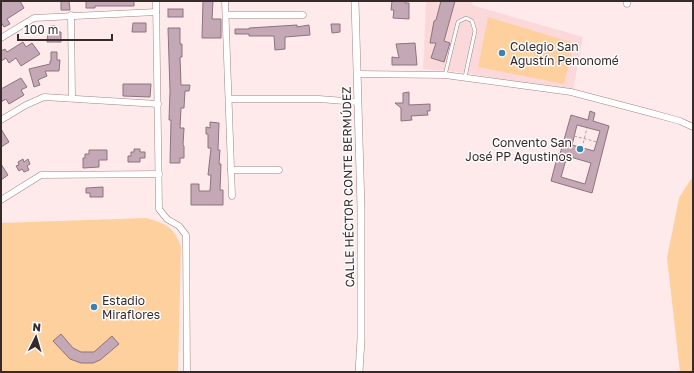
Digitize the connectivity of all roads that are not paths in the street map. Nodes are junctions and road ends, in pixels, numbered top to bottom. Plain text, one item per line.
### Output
1 (156, 1) edge
2 (225, 1) edge
3 (355, 1) edge
4 (156, 12) junction
5 (303, 14) dead end
6 (71, 15) junction
7 (226, 15) junction
8 (1, 38) edge
9 (358, 74) junction
10 (445, 75) junction
11 (465, 78) junction
12 (72, 98) junction
13 (229, 99) junction
14 (358, 102) junction
15 (158, 104) junction
16 (1, 120) edge
17 (693, 127) edge
18 (231, 170) junction
19 (279, 170) dead end
20 (160, 174) junction
21 (232, 196) dead end
22 (1, 200) edge
23 (187, 372) edge
24 (360, 372) edge

1 - 4 street
2 - 7 street
3 - 9 street, CALLE HÉCTOR CONTE BERMÚDEZ
4 - 6 street
4 - 15 street
5 - 7 street
6 - 8 street
6 - 12 street
7 - 13 street
9 - 10 street
9 - 14 street, CALLE HÉCTOR CONTE BERMÚDEZ
10 - 11 street
10 - 11 lane
11 - 17 street
12 - 15 street
12 - 16 street
13 - 14 street
13 - 18 street
14 - 24 street, CALLE HÉCTOR CONTE BERMÚDEZ
15 - 20 street
18 - 19 street
18 - 21 street
20 - 22 street
20 - 23 street

